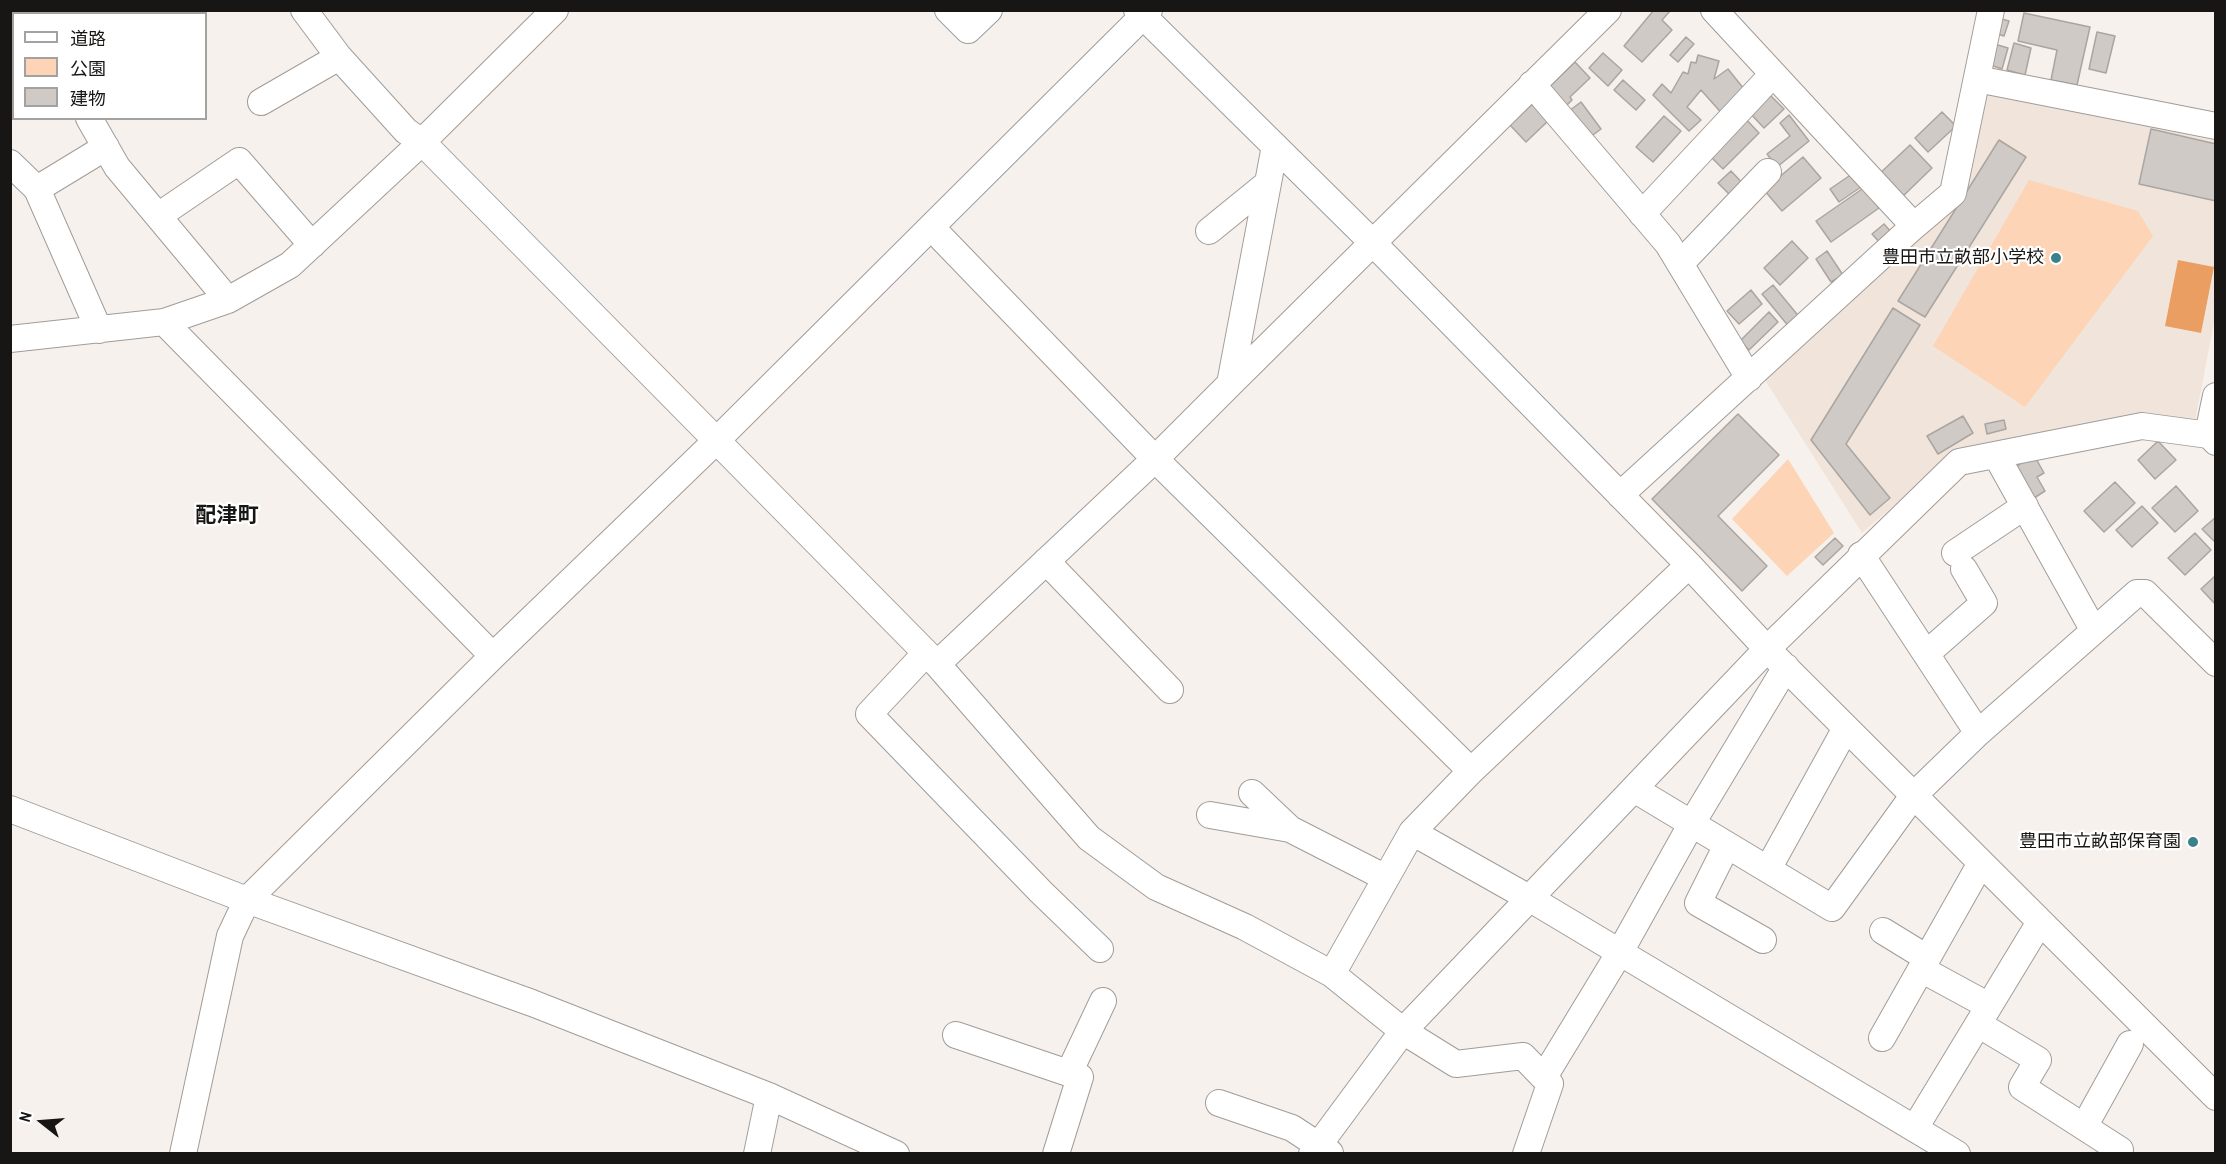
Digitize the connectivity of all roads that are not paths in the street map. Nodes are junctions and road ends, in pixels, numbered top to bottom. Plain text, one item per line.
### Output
1 (304, 10) edge
2 (555, 10) edge
3 (948, 10) edge
4 (989, 10) edge
5 (1608, 10) edge
6 (1714, 10) edge
7 (1991, 10) edge
8 (1143, 12) edge
9 (339, 57) junction
10 (1773, 74) junction
11 (1977, 79) junction
12 (1532, 84) junction
13 (261, 102) dead end
14 (90, 120) edge
15 (2216, 126) edge
16 (422, 142) junction
17 (1275, 146) junction
18 (106, 147) junction
19 (10, 163) edge
20 (1768, 172) dead end
21 (1268, 183) junction
22 (37, 189) junction
23 (1642, 214) junction
24 (158, 216) junction
25 (1914, 226) junction
26 (932, 227) junction
27 (1209, 231) dead end
28 (1372, 242) junction
29 (312, 245) junction
30 (1680, 264) junction
31 (228, 300) junction
32 (164, 322) junction
33 (99, 330) junction
34 (10, 339) edge
35 (1749, 378) junction
36 (1230, 384) junction
37 (2216, 396) edge
38 (2213, 437) edge
39 (717, 440) junction
40 (1996, 455) junction
41 (1155, 459) junction
42 (1620, 495) junction
43 (2025, 506) junction
44 (1861, 555) junction
45 (1046, 561) junction
46 (1689, 565) junction
47 (2094, 631) junction
48 (1767, 649) junction
49 (1926, 654) junction
50 (493, 656) junction
51 (931, 659) junction
52 (2216, 663) edge
53 (1786, 667) junction
54 (1170, 690) dead end
55 (1846, 728) junction
56 (1978, 733) junction
57 (1470, 771) junction
58 (1634, 789) junction
59 (1252, 793) dead end
60 (1913, 795) junction
61 (10, 809) edge
62 (1210, 815) dead end
63 (1692, 823) junction
64 (1290, 829) junction
65 (1412, 832) junction
66 (1727, 844) junction
67 (1981, 863) junction
68 (1768, 869) junction
69 (1386, 878) junction
70 (1529, 898) junction
71 (247, 900) junction
72 (2040, 922) junction
73 (1883, 931) dead end
74 (1763, 940) dead end
75 (1100, 949) dead end
76 (1620, 952) junction
77 (1924, 963) junction
78 (1332, 974) junction
79 (1103, 1001) dead end
80 (1984, 1015) junction
81 (1403, 1031) junction
82 (956, 1035) dead end
83 (1882, 1038) dead end
84 (2130, 1044) dead end
85 (1068, 1073) junction
86 (1544, 1077) junction
87 (769, 1096) junction
88 (2216, 1097) edge
89 (1220, 1103) dead end
90 (2084, 1127) junction
91 (1915, 1128) junction
92 (2120, 1150) dead end
93 (1320, 1151) edge
94 (183, 1154) edge
95 (757, 1154) edge
96 (896, 1154) edge
97 (1056, 1154) edge
98 (1526, 1154) edge
99 (1957, 1154) edge

1 - 9 street
2 - 16 street
3 - 4 street
5 - 12 street
6 - 10 street
7 - 11 street
8 - 17 street
8 - 26 street
9 - 13 street
9 - 16 street
10 - 23 street
10 - 25 street
11 - 15 street
11 - 25 street
12 - 23 street
12 - 28 street
14 - 18 street
16 - 29 street
16 - 39 street
17 - 21 street
17 - 28 street
18 - 22 street
18 - 24 street
19 - 22 street
20 - 30 street
21 - 27 street
21 - 36 street
22 - 33 street
23 - 30 street
24 - 29 street
24 - 31 street
25 - 35 street
26 - 39 street
26 - 41 street
28 - 36 street
28 - 42 street
29 - 31 street
30 - 35 street
31 - 32 street
32 - 33 street
32 - 50 street
33 - 34 street
35 - 42 street
36 - 41 street
37 - 38 street
38 - 40 street
39 - 50 street
39 - 51 street
40 - 43 street
40 - 44 street
41 - 45 street
41 - 57 street
42 - 46 street
43 - 47 street
43 - 49 street
44 - 48 street
44 - 49 street
45 - 51 street
45 - 54 street
46 - 48 street
46 - 57 street
47 - 52 street
47 - 56 street
48 - 53 street
48 - 58 street
49 - 56 street
50 - 71 street
51 - 75 street
51 - 78 street
53 - 55 street
53 - 63 street
55 - 60 street
55 - 68 street
56 - 60 street
57 - 65 street
58 - 63 street
58 - 70 street
59 - 64 street
60 - 67 street
60 - 68 street
61 - 71 street
62 - 64 street
63 - 66 street
63 - 76 street
64 - 69 street
65 - 69 street
65 - 70 street
66 - 68 street
66 - 74 street
67 - 72 street
67 - 77 street
69 - 78 street
70 - 76 street
70 - 81 street
71 - 87 street
71 - 94 street
72 - 80 street
72 - 88 street
73 - 77 street
76 - 86 street
76 - 91 street
77 - 80 street
77 - 83 street
78 - 81 street
79 - 85 street
80 - 90 street
80 - 91 street
81 - 86 street
81 - 93 street
82 - 85 street
84 - 90 street
85 - 97 street
86 - 98 street
87 - 95 street
87 - 96 street
89 - 93 street
90 - 92 street
91 - 99 street

